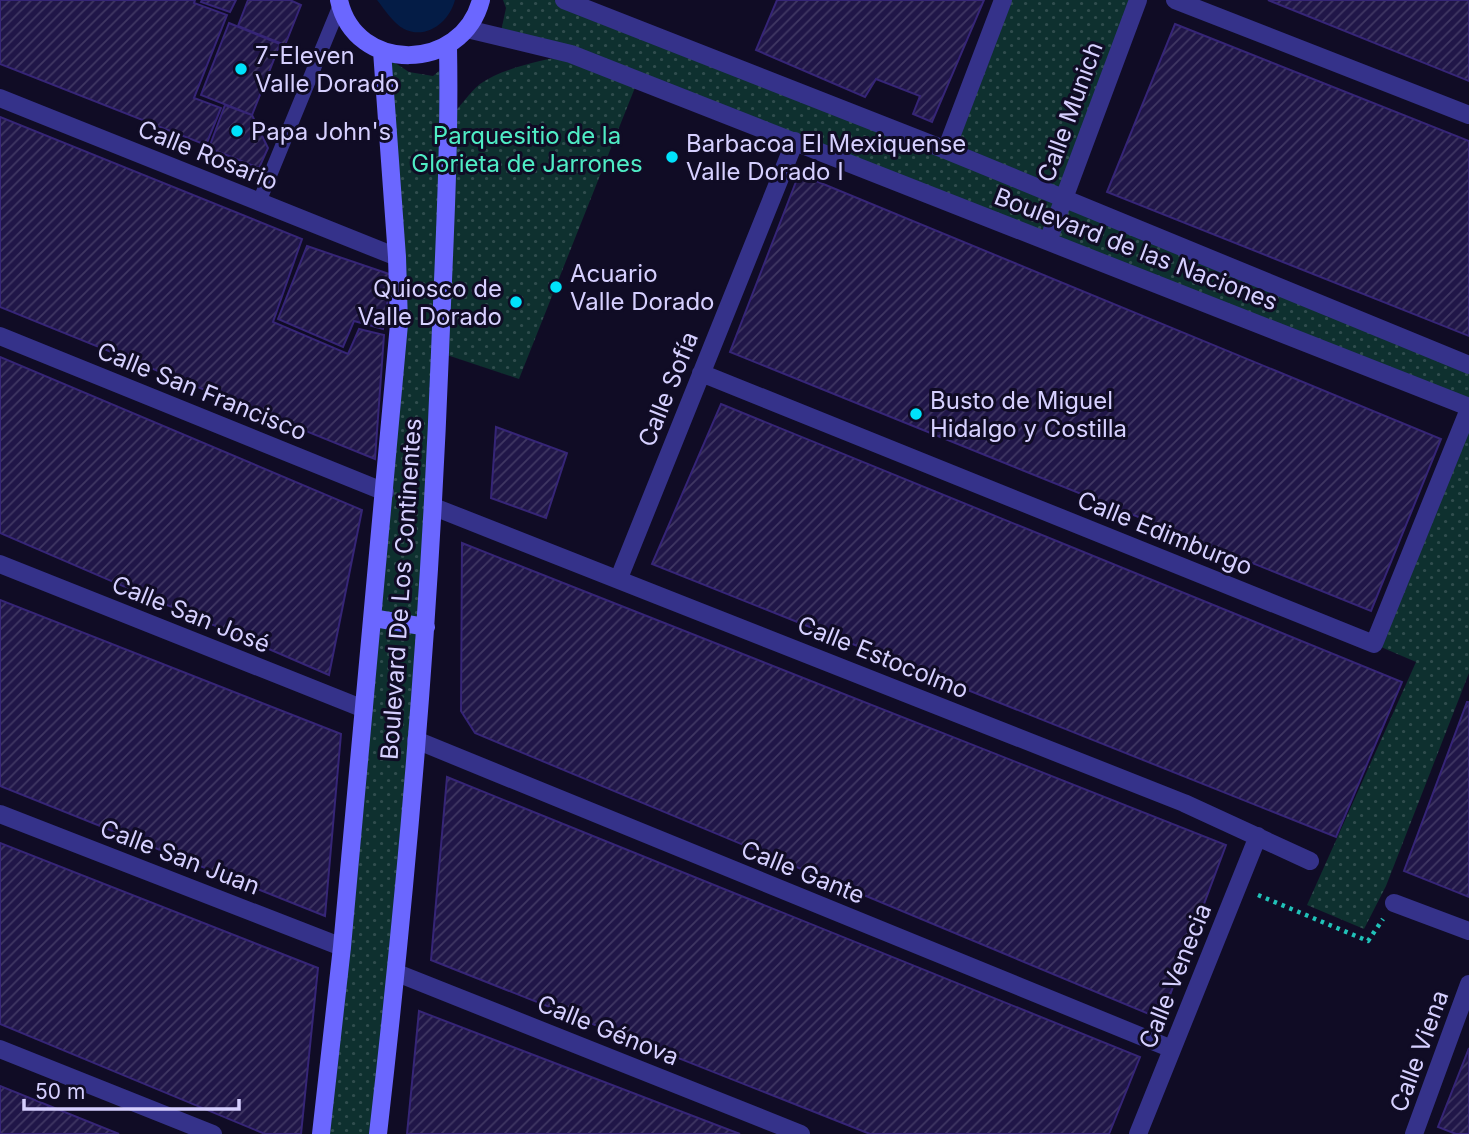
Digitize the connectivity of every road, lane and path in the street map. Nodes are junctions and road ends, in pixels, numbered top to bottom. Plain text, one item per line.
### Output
1 (481, 0) edge
2 (564, 0) edge
3 (1003, 0) edge
4 (1138, 0) edge
5 (1175, 0) edge
6 (339, 3) edge
7 (467, 29) junction
8 (448, 46) junction
9 (382, 51) junction
10 (0, 98) edge
11 (1469, 116) edge
12 (795, 141) junction
13 (946, 150) junction
14 (1064, 198) junction
15 (259, 202) junction
16 (1048, 241) junction
17 (397, 257) junction
18 (0, 336) edge
19 (1469, 365) edge
20 (701, 373) junction
21 (1469, 408) edge
22 (385, 492) junction
23 (434, 508) junction
24 (0, 564) edge
25 (619, 578) junction
26 (373, 618) junction
27 (426, 627) junction
28 (364, 709) junction
29 (415, 740) junction
30 (0, 814) edge
31 (1258, 836) junction
32 (1310, 861) dead end
33 (1238, 886) junction
34 (1394, 903) joint
35 (1469, 931) edge
36 (342, 947) junction
37 (397, 973) junction
38 (1469, 984) edge
39 (0, 1049) edge
40 (1172, 1049) junction
41 (212, 1134) edge
42 (321, 1134) edge
43 (377, 1134) edge
44 (801, 1134) edge
45 (1138, 1134) edge
46 (1415, 1134) edge

1 - 7 street
2 - 13 street, Boulevard de las Naciones
3 - 13 street
4 - 14 street, Calle Munich
5 - 11 street
6 - 9 street
6 - 15 lane
7 - 8 street
7 - 12 street, Boulevard de las Naciones
8 - 9 street
8 - 23 street, Boulevard De Los Continentes
9 - 17 street, Boulevard De Los Continentes
10 - 15 street, Calle Rosario
12 - 16 street, Boulevard de las Naciones
12 - 20 street, Calle Sofía
13 - 14 street, Boulevard de las Naciones
14 - 16 street, Calle Munich
14 - 19 street, Boulevard de las Naciones
15 - 17 street, Calle Rosario
16 - 21 street, Boulevard de las Naciones
17 - 22 street, Boulevard De Los Continentes
18 - 22 street, Calle San Francisco
20 - 21 street, Calle Edimburgo
20 - 25 street, Calle Sofía
22 - 26 street, Boulevard De Los Continentes
23 - 25 street, Calle Estocolmo
23 - 27 street, Boulevard De Los Continentes
24 - 28 street, Calle San José
25 - 31 street, Calle Estocolmo
26 - 27 street
26 - 28 street, Boulevard De Los Continentes
27 - 29 street, Boulevard De Los Continentes
28 - 36 street, Boulevard De Los Continentes
29 - 37 street, Boulevard De Los Continentes
29 - 40 street, Calle Gante
30 - 36 street, Calle San Juan
31 - 32 street, Calle Estocolmo
31 - 33 street, Calle Venecia
33 - 34 path
33 - 40 street, Calle Venecia
34 - 35 street
36 - 42 street, Boulevard De Los Continentes
37 - 43 street, Boulevard De Los Continentes
37 - 44 street, Calle Génova
38 - 46 street, Calle Viena
39 - 41 street
40 - 45 street, Calle Venecia

